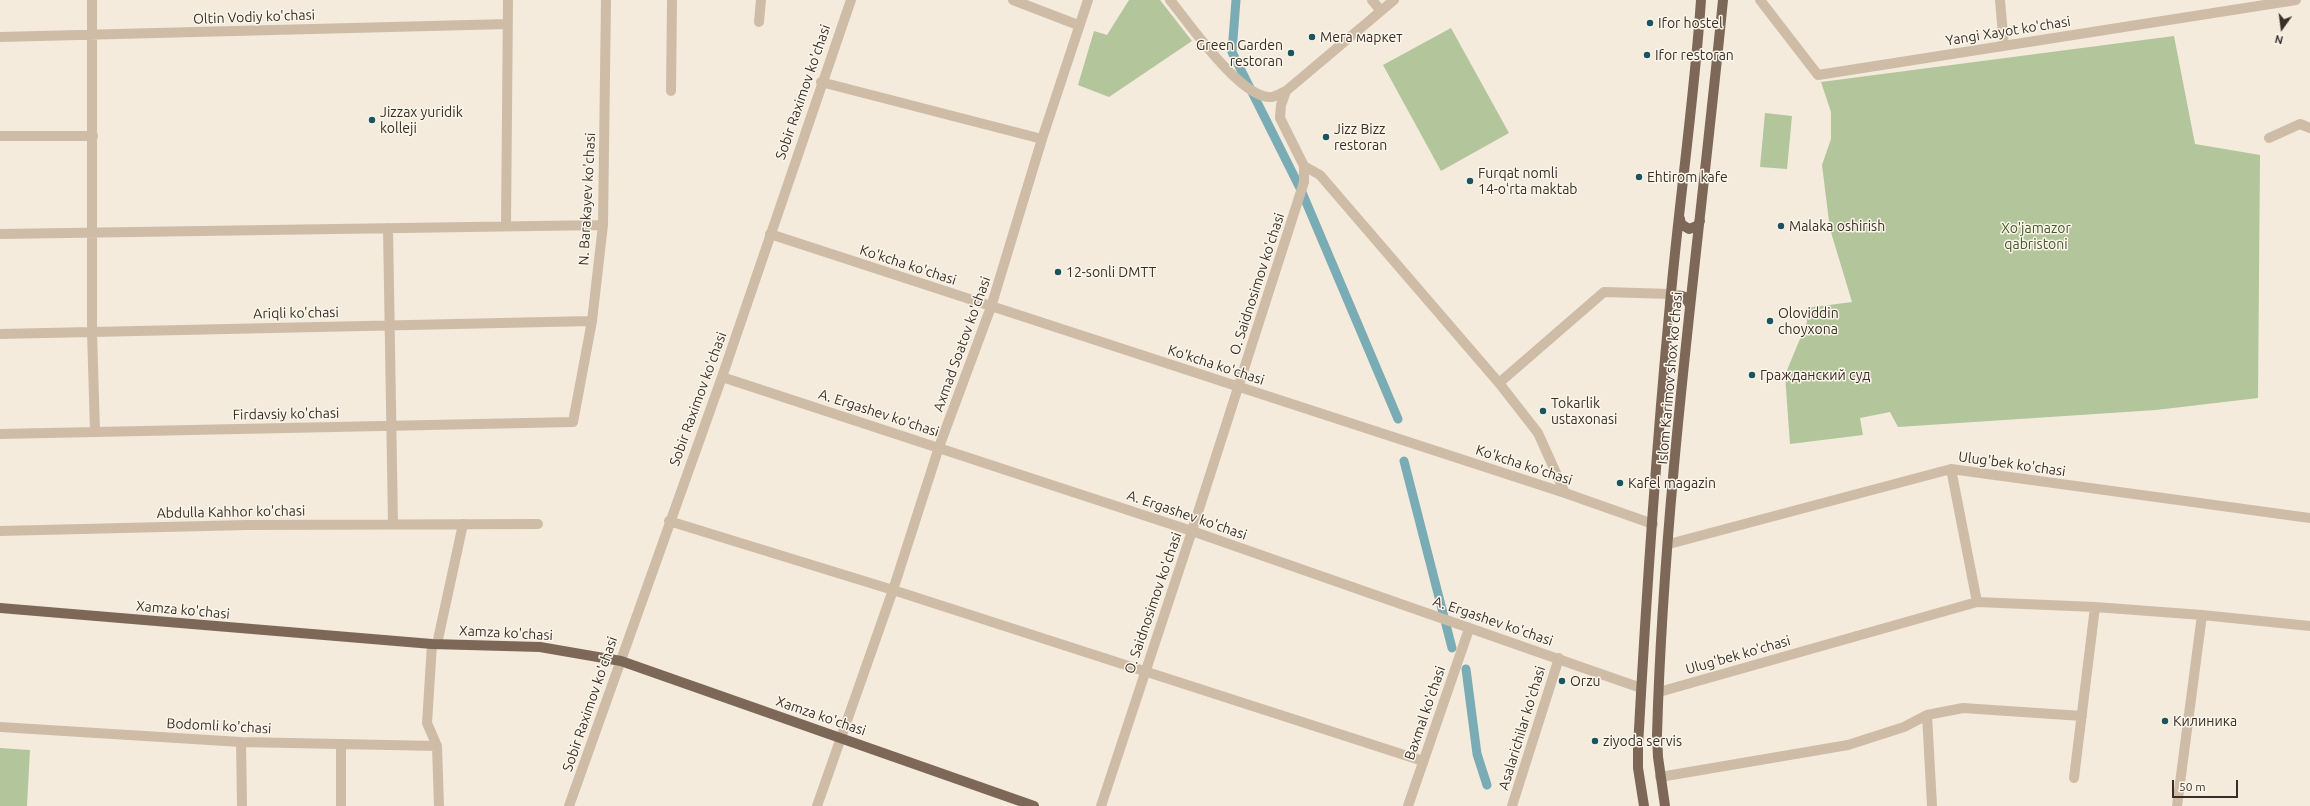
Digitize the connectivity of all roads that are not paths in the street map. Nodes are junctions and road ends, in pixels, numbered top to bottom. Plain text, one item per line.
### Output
1 (92, 0) edge
2 (508, 0) edge
3 (606, 0) edge
4 (672, 0) edge
5 (761, 0) edge
6 (851, 0) edge
7 (1014, 0) edge
8 (1088, 0) edge
9 (1170, 0) edge
10 (1372, 0) edge
11 (1394, 0) edge
12 (1701, 0) edge
13 (1723, 0) edge
14 (2000, 0) edge
15 (2296, 0) edge
16 (1763, 1) edge
17 (1381, 11) junction
18 (759, 22) dead end
19 (508, 24) junction
20 (1078, 25) junction
21 (91, 36) junction
22 (0, 37) edge
23 (2004, 46) junction
24 (821, 82) junction
25 (671, 91) dead end
26 (1286, 91) junction
27 (2310, 128) edge
28 (0, 136) edge
29 (93, 136) junction
30 (2269, 138) dead end
31 (1042, 139) junction
32 (1304, 166) junction
33 (1680, 218) junction
34 (1700, 221) junction
35 (603, 225) junction
36 (506, 226) junction
37 (388, 228) junction
38 (93, 233) junction
39 (0, 234) edge
40 (770, 234) junction
41 (1670, 298) junction
42 (1690, 305) junction
43 (991, 307) junction
44 (592, 321) junction
45 (391, 325) junction
46 (92, 332) junction
47 (0, 334) edge
48 (722, 377) junction
49 (1499, 383) junction
50 (1239, 387) junction
51 (573, 422) joint
52 (392, 426) junction
53 (95, 431) junction
54 (0, 434) edge
55 (939, 447) junction
56 (1951, 470) junction
57 (1565, 493) junction
58 (2310, 518) edge
59 (669, 521) junction
60 (393, 524) junction
61 (463, 524) junction
62 (538, 524) dead end
63 (1653, 524) junction
64 (1192, 530) junction
65 (0, 531) edge
66 (1669, 544) junction
67 (892, 590) junction
68 (1977, 602) junction
69 (2095, 607) junction
70 (0, 608) edge
71 (2202, 615) junction
72 (2310, 626) edge
73 (1468, 629) junction
74 (435, 644) junction
75 (1559, 658) junction
76 (621, 661) junction
77 (1145, 671) junction
78 (1641, 688) junction
79 (1659, 692) junction
80 (1926, 715) junction
81 (2082, 716) junction
82 (0, 727) edge
83 (841, 737) junction
84 (241, 742) junction
85 (341, 744) junction
86 (437, 746) junction
87 (1423, 761) junction
88 (1660, 778) junction
89 (2074, 778) dead end
90 (242, 806) edge
91 (341, 806) edge
92 (439, 806) edge
93 (569, 806) edge
94 (817, 806) edge
95 (1034, 806) edge
96 (1101, 806) edge
97 (1408, 806) edge
98 (1512, 806) edge
99 (1644, 806) edge
100 (1665, 806) edge
101 (1932, 806) edge
102 (2177, 806) edge

1 - 21 street
2 - 19 street
3 - 35 street, N. Barakayev ko'chasi
4 - 25 street
5 - 18 street
6 - 24 street, Sobir Raximov ko'chasi
7 - 20 street
8 - 20 street, Axmad Soatov ko'chasi
9 - 26 street
10 - 17 street
11 - 17 street
12 - 33 main road, Islom Karimov shox ko'chasi
13 - 34 main road, Islom Karimov shox ko'chasi
14 - 23 street
15 - 23 street, Yangi Xayot ko'chasi
16 - 23 street, Yangi Xayot ko'chasi
17 - 26 street
19 - 21 street, Oltin Vodiy ko'chasi
19 - 36 street
20 - 31 street, Axmad Soatov ko'chasi
21 - 22 street, Oltin Vodiy ko'chasi
21 - 29 street
24 - 31 street
24 - 40 street, Sobir Raximov ko'chasi
26 - 32 street
27 - 30 street
28 - 29 street
29 - 38 street
31 - 43 street, Axmad Soatov ko'chasi
32 - 49 street
32 - 50 street, O. Saidnosimov ko'chasi
33 - 34 main road
33 - 41 main road, Islom Karimov shox ko'chasi
34 - 42 main road, Islom Karimov shox ko'chasi
35 - 36 street
35 - 44 street, N. Barakayev ko'chasi
36 - 37 street
37 - 38 street
37 - 45 street
38 - 39 street
38 - 46 street
40 - 43 street, Ko'kcha ko'chasi
40 - 48 street, Sobir Raximov ko'chasi
41 - 42 main road
41 - 49 street
41 - 63 main road, Islom Karimov shox ko'chasi
42 - 66 main road, Islom Karimov shox ko'chasi
43 - 50 street, Ko'kcha ko'chasi
43 - 55 street, Axmad Soatov ko'chasi
44 - 45 street, Ariqli ko'chasi
44 - 51 street, N. Barakayev ko'chasi
45 - 46 street, Ariqli ko'chasi
45 - 52 street
46 - 47 street, Ariqli ko'chasi
46 - 53 street
48 - 55 street, A. Ergashev ko'chasi
48 - 59 street, Sobir Raximov ko'chasi
49 - 57 street
50 - 57 street, Ko'kcha ko'chasi
50 - 64 street, O. Saidnosimov ko'chasi
51 - 52 street, Firdavsiy ko'chasi
52 - 53 street, Firdavsiy ko'chasi
52 - 60 street
53 - 54 street, Firdavsiy ko'chasi
55 - 64 street, A. Ergashev ko'chasi
55 - 67 street, Axmad Soatov ko'chasi
56 - 58 street, Ulug'bek ko'chasi
56 - 66 street, Ulug'bek ko'chasi
56 - 68 street
57 - 63 street, Ko'kcha ko'chasi
59 - 67 street
59 - 76 street, Sobir Raximov ko'chasi
60 - 61 street, Abdulla Kahhor ko'chasi
60 - 65 street, Abdulla Kahhor ko'chasi
61 - 62 street, Abdulla Kahhor ko'chasi
61 - 74 street
63 - 78 main road, Islom Karimov shox ko'chasi
64 - 73 street, A. Ergashev ko'chasi
64 - 77 street, O. Saidnosimov ko'chasi
66 - 79 main road, Islom Karimov shox ko'chasi
67 - 77 street
67 - 83 street, Axmad Soatov ko'chasi
68 - 69 street, Ulug'bek ko'chasi
68 - 79 street, Ulug'bek ko'chasi
69 - 71 street, Ulug'bek ko'chasi
69 - 81 street
70 - 74 main road, Xamza ko'chasi
71 - 72 street, Ulug'bek ko'chasi
71 - 102 street
73 - 75 street, A. Ergashev ko'chasi
73 - 87 street, Baxmal ko'chasi
74 - 76 main road, Xamza ko'chasi
74 - 86 street
75 - 78 street, A. Ergashev ko'chasi
75 - 98 street, Asalarichilar ko'chasi
76 - 83 main road, Xamza ko'chasi
76 - 93 street, Sobir Raximov ko'chasi
77 - 87 street
77 - 96 street, O. Saidnosimov ko'chasi
78 - 99 main road, Islom Karimov shox ko'chasi
79 - 88 main road, Islom Karimov shox ko'chasi
80 - 81 street
80 - 88 street
80 - 101 street
81 - 89 street
82 - 84 street, Bodomli ko'chasi
83 - 94 street, Axmad Soatov ko'chasi
83 - 95 main road, Xamza ko'chasi
84 - 85 street, Bodomli ko'chasi
84 - 90 street
85 - 86 street, Bodomli ko'chasi
85 - 91 street
86 - 92 street
87 - 97 street, Baxmal ko'chasi
88 - 100 main road, Islom Karimov shox ko'chasi

